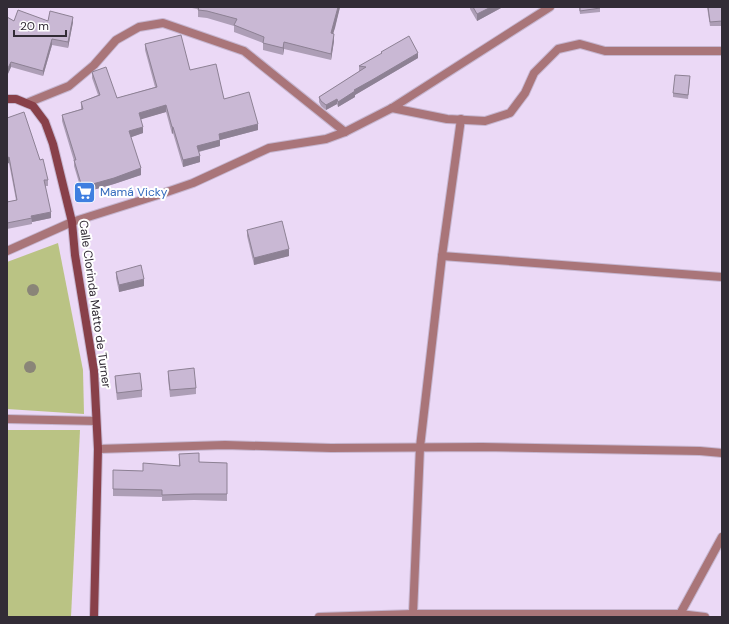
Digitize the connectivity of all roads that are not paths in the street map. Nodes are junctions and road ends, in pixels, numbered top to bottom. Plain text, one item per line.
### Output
1 (550, 7) edge
2 (722, 51) edge
3 (7, 99) edge
4 (27, 103) junction
5 (392, 108) junction
6 (461, 119) junction
7 (345, 132) junction
8 (72, 222) junction
9 (7, 251) edge
10 (442, 256) junction
11 (722, 277) edge
12 (7, 419) edge
13 (96, 421) junction
14 (420, 447) junction
15 (98, 449) junction
16 (722, 452) edge
17 (722, 536) edge
18 (413, 615) edge
19 (680, 616) edge
20 (94, 617) edge
21 (319, 617) edge
22 (705, 617) edge

1 - 5 street
2 - 6 street
3 - 4 street
4 - 7 street
4 - 8 street, Calle Clorinda Matto de Turner
5 - 6 street
5 - 7 street
6 - 10 street
7 - 8 street
8 - 9 street
8 - 13 street, Calle Clorinda Matto de Turner
10 - 11 street
10 - 14 street
12 - 13 street
13 - 15 street, Calle Clorinda Matto de Turner
14 - 15 street
14 - 16 street
14 - 18 street
15 - 20 street, Calle Clorinda Matto de Turner
17 - 19 street
18 - 19 street
18 - 21 street
19 - 22 street

